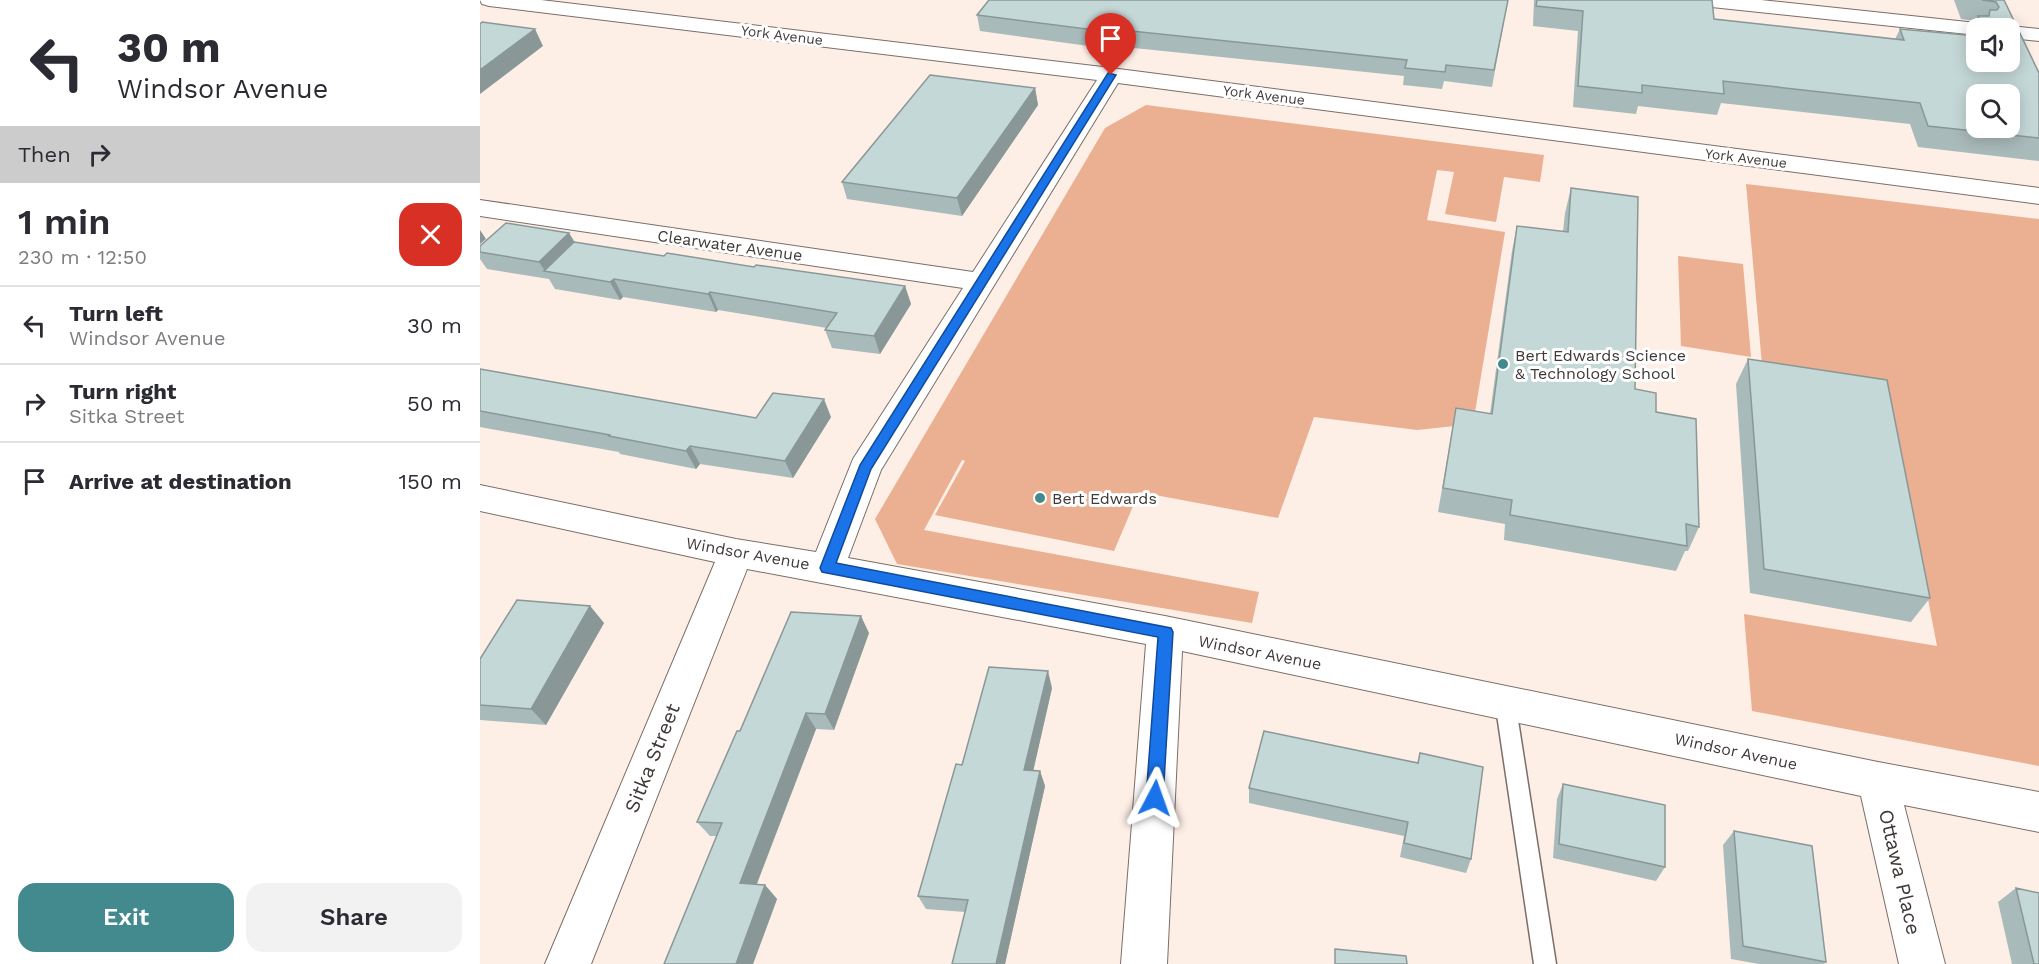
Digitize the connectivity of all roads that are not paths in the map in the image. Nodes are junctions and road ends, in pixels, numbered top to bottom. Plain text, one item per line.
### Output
1 (489, 0) edge
2 (1702, 0) edge
3 (520, 2) edge
4 (1966, 28) edge
5 (2020, 33) edge
6 (2039, 35) edge
7 (1111, 75) junction
8 (2039, 196) edge
9 (480, 208) edge
10 (980, 282) junction
11 (480, 498) edge
12 (736, 553) junction
13 (827, 568) junction
14 (1166, 632) junction
15 (1505, 701) junction
16 (1878, 781) junction
17 (2039, 812) edge
18 (568, 964) edge
19 (1144, 964) edge
20 (1545, 964) edge
21 (1922, 964) edge

1 - 3 street, York Avenue
2 - 4 street
3 - 7 street, York Avenue
5 - 6 street
7 - 8 street, York Avenue
7 - 10 street
9 - 10 street, Clearwater Avenue
10 - 13 street
11 - 12 street, Windsor Avenue
12 - 13 street, Windsor Avenue
12 - 18 street, Sitka Street
13 - 14 street, Windsor Avenue
14 - 15 street, Windsor Avenue
14 - 19 street
15 - 16 street, Windsor Avenue
15 - 20 lane
16 - 17 street, Windsor Avenue
16 - 21 street, Ottawa Place

